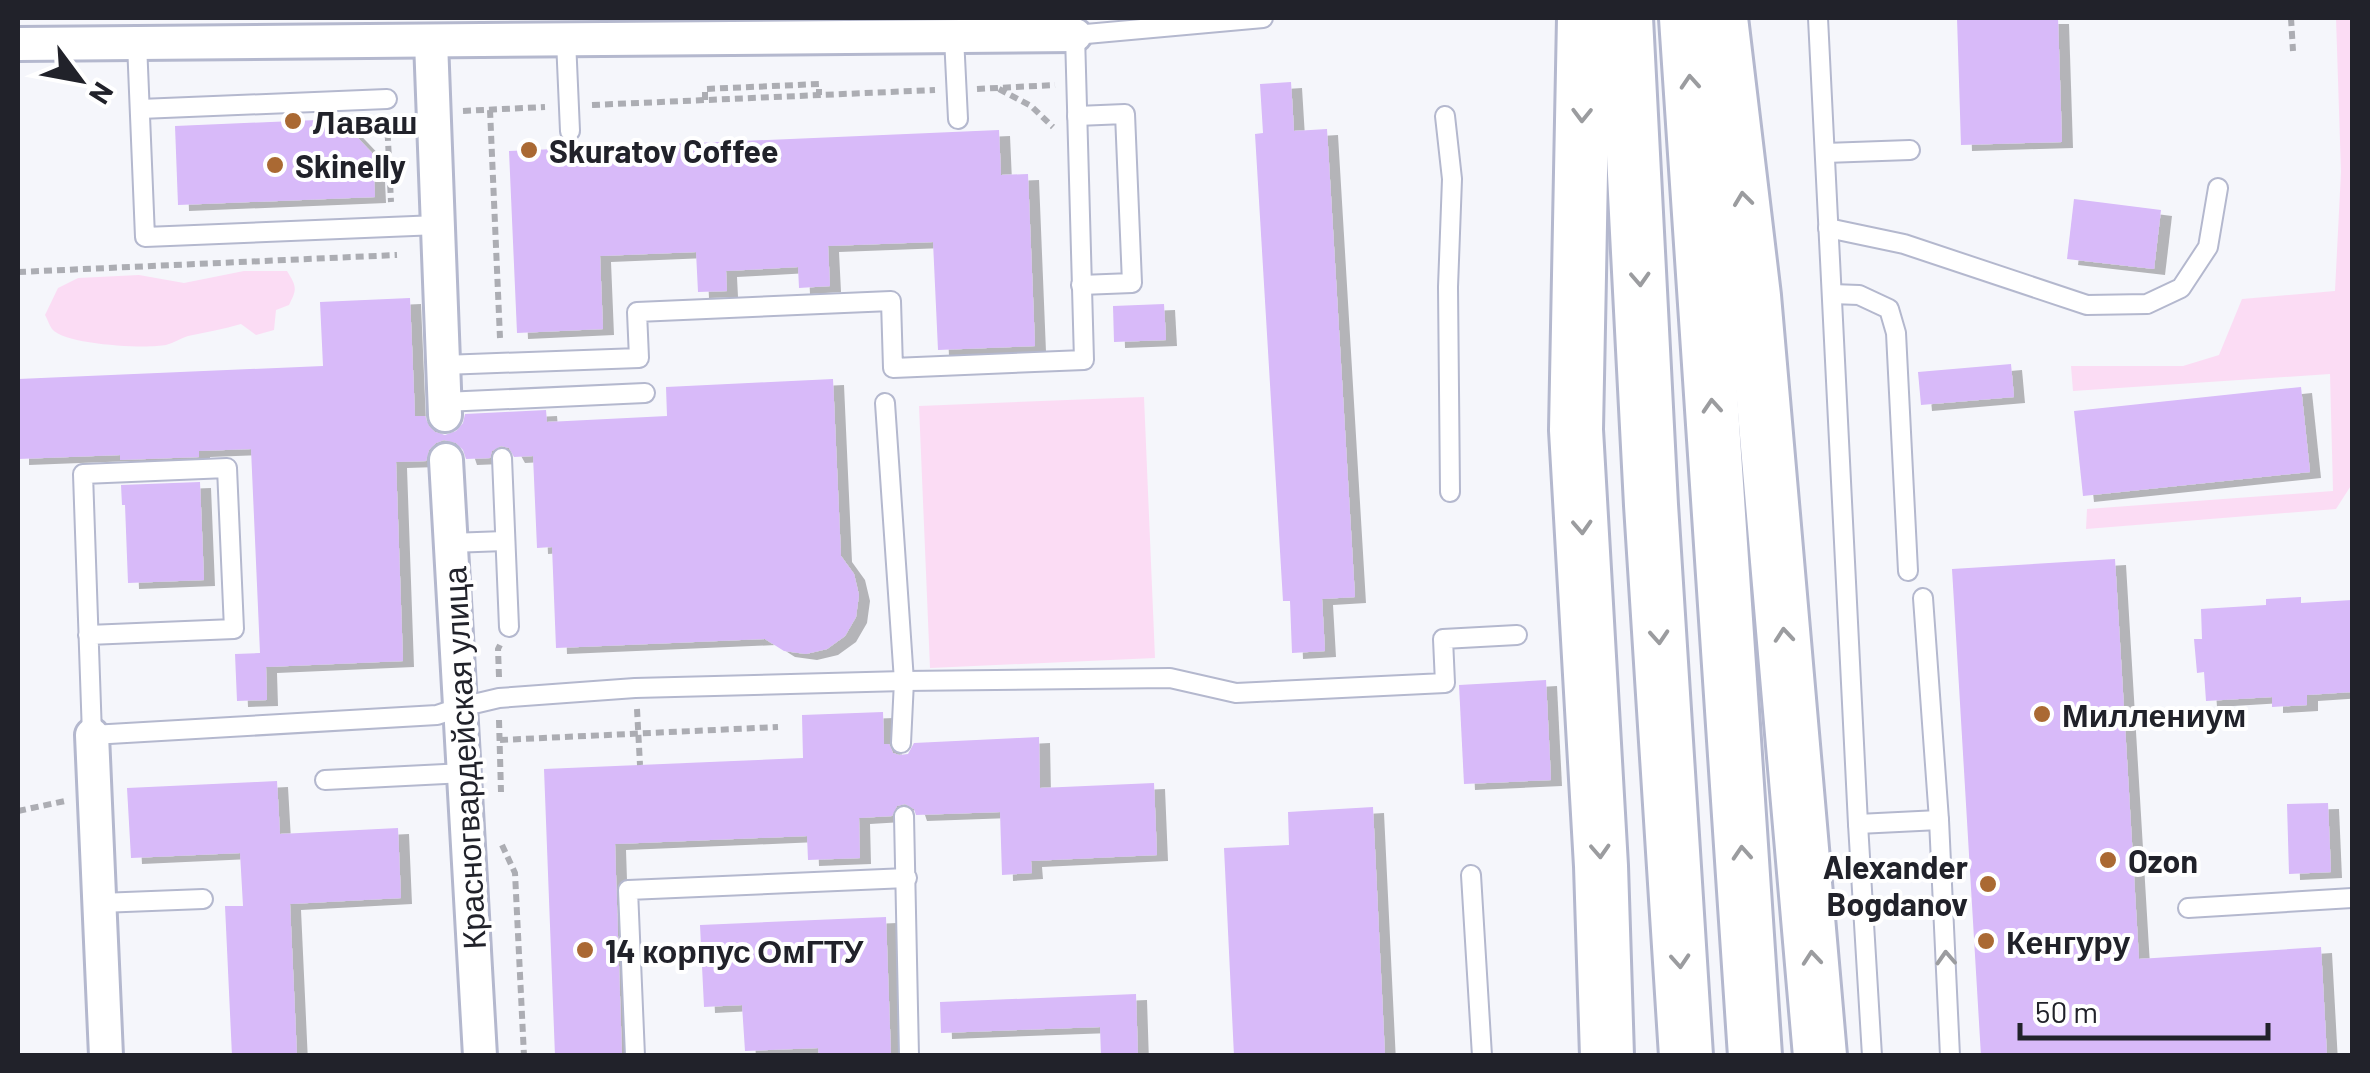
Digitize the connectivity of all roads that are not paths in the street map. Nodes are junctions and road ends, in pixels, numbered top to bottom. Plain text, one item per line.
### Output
1 (1263, 18) edge
2 (1584, 18) edge
3 (1626, 18) edge
4 (1686, 18) edge
5 (1721, 18) edge
6 (1818, 18) edge
7 (430, 29) edge
8 (1075, 34) junction
9 (954, 37) junction
10 (566, 40) junction
11 (137, 43) junction
12 (18, 44) edge
13 (387, 99) road end
14 (140, 110) junction
15 (1077, 116) junction
16 (1445, 116) dead end
17 (958, 118) dead end
18 (570, 131) dead end
19 (1910, 150) dead end
20 (1825, 154) junction
21 (2218, 188) dead end
22 (438, 225) junction
23 (1828, 228) junction
24 (1081, 285) junction
25 (1832, 294) junction
26 (443, 364) junction
27 (646, 394) dead end
28 (884, 403) dead end
29 (444, 408) joint
30 (502, 458) dead end
31 (446, 460) dead end
32 (1450, 492) dead end
33 (506, 541) junction
34 (450, 544) junction
35 (1908, 572) dead end
36 (1923, 598) dead end
37 (509, 627) dead end
38 (88, 635) junction
39 (1516, 636) dead end
40 (904, 681) junction
41 (461, 707) junction
42 (92, 735) junction
43 (902, 743) dead end
44 (465, 774) junction
45 (325, 780) dead end
46 (904, 816) dead end
47 (1939, 820) junction
48 (1858, 824) junction
49 (1471, 875) dead end
50 (907, 878) junction
51 (2352, 898) edge
52 (202, 899) dead end
53 (100, 904) junction
54 (2188, 908) dead end
55 (106, 1056) edge
56 (480, 1056) edge
57 (635, 1056) edge
58 (909, 1056) edge
59 (1482, 1056) edge
60 (1607, 1056) edge
61 (1686, 1056) edge
62 (1755, 1056) edge
63 (1820, 1056) edge
64 (1872, 1056) edge
65 (1950, 1056) edge

1 - 8 lane
2 -> 60 main road
3 -> 61 main road
62 -> 4 main road
63 -> 5 main road
6 - 20 lane
7 - 10 street
7 - 11 street
7 - 22 street
8 - 9 street
8 - 15 lane
9 - 10 street
9 - 17 lane
10 - 18 lane
11 - 12 street
11 - 14 lane
13 - 14 lane
14 - 22 lane
15 - 24 lane
15 - 24 lane
16 - 32 lane
19 - 20 lane
20 - 23 lane
21 - 23 lane
22 - 26 street
23 - 25 lane
24 - 26 lane
25 - 35 lane
25 - 48 lane
26 - 29 street
27 - 29 lane
28 - 40 lane
30 - 33 lane
31 - 34 street, Красногвардейская улица
33 - 34 lane
33 - 37 lane
34 - 41 street, Красногвардейская улица
36 - 47 lane
38 - 38 lane
38 - 42 lane
39 - 40 lane
40 - 41 lane
40 - 43 lane
41 - 42 lane
41 - 44 street, Красногвардейская улица
42 - 53 street
44 - 45 lane
44 - 56 street, Красногвардейская улица
46 - 50 lane
47 - 48 lane
65 -> 47 lane
48 - 64 lane
49 - 59 lane
50 - 57 lane
50 - 58 lane
51 - 54 lane
52 - 53 lane
53 - 55 street

